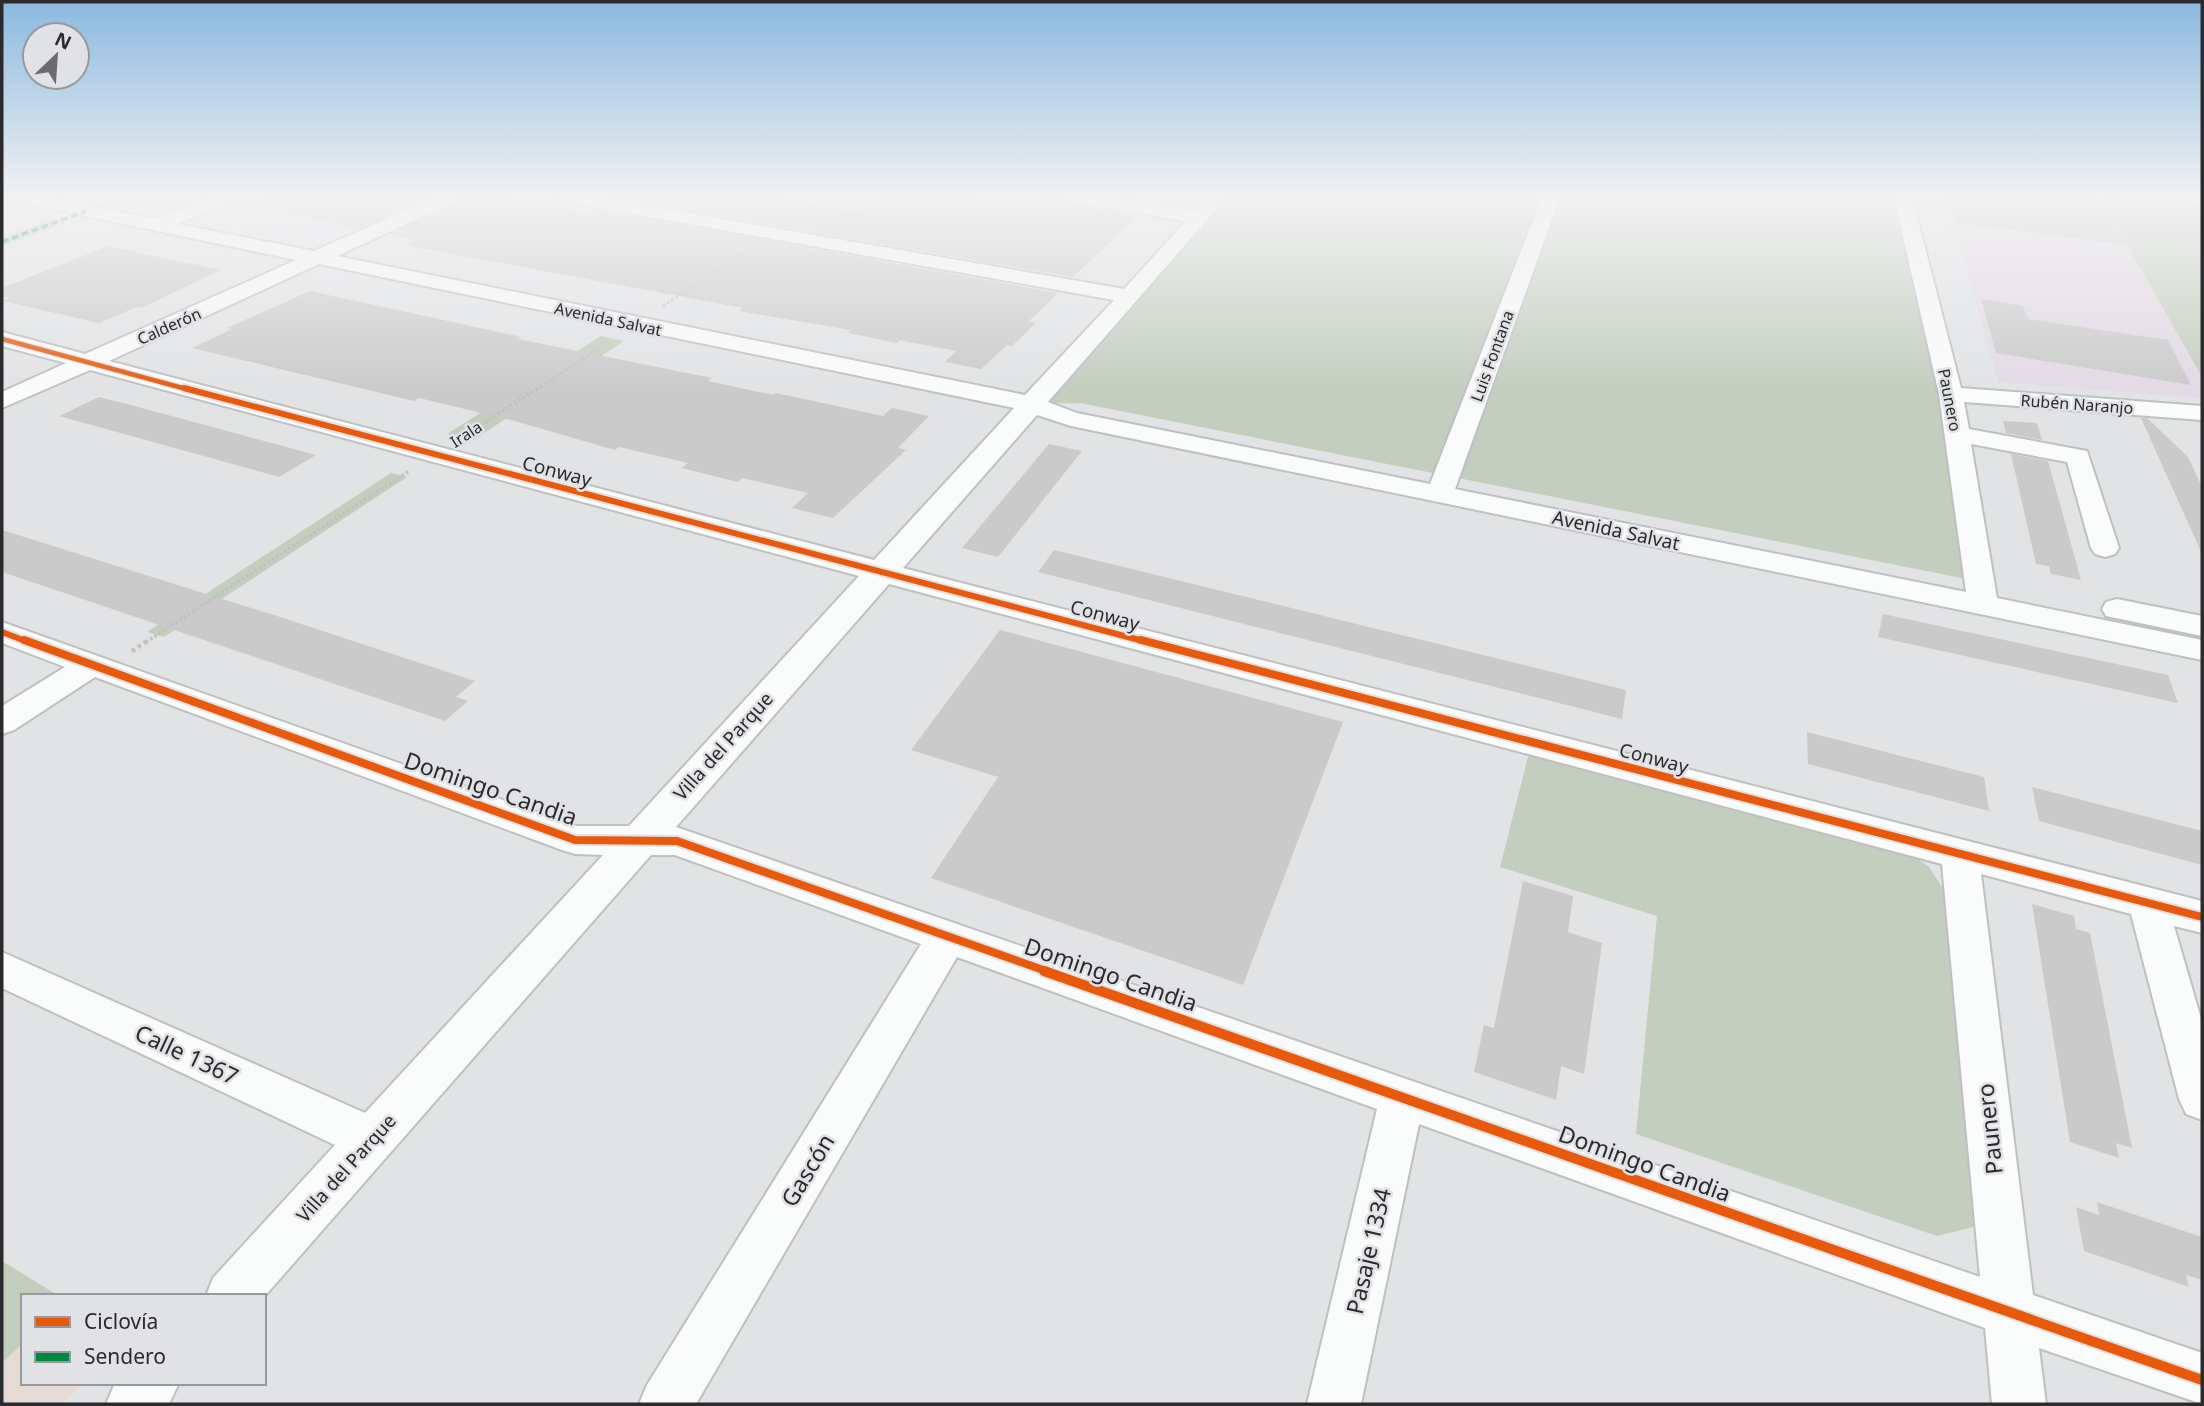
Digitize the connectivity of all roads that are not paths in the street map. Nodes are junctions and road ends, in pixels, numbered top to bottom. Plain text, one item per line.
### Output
1 (306, 263) edge
2 (338, 263) edge
3 (937, 263) edge
4 (1159, 263) edge
5 (1526, 263) edge
6 (1919, 263) edge
7 (1129, 296) junction
8 (2, 340) edge
9 (89, 362) junction
10 (1951, 394) junction
11 (2, 401) edge
12 (1032, 404) junction
13 (2202, 413) edge
14 (1957, 434) junction
15 (1443, 485) junction
16 (2105, 548) dead end
17 (880, 572) junction
18 (1980, 593) junction
19 (2202, 626) edge
20 (2, 632) edge
21 (2202, 650) edge
22 (97, 667) junction
23 (2, 722) edge
24 (638, 841) junction
25 (1960, 854) junction
26 (2148, 903) junction
27 (2202, 917) edge
28 (948, 936) junction
29 (2, 969) edge
30 (1402, 1097) junction
31 (2202, 1099) edge
32 (372, 1139) junction
33 (233, 1294) edge
34 (2008, 1312) junction
35 (2202, 1380) edge
36 (150, 1385) edge
37 (132, 1404) edge
38 (666, 1404) edge
39 (1334, 1404) edge
40 (2019, 1404) edge

1 - 9 street, Calderón
2 - 12 street, Avenida Salvat
3 - 7 street
4 - 7 street, Villa del Parque
5 - 15 street, Luis Fontana
6 - 10 street, Paunero
7 - 12 street, Villa del Parque
8 - 9 street, Conway
9 - 11 street, Calderón
9 - 17 street, Conway
10 - 13 street, Rubén Naranjo
10 - 14 street, Paunero
12 - 15 street, Avenida Salvat
12 - 17 street, Villa del Parque
14 - 16 street
14 - 18 street, Paunero
15 - 18 street, Avenida Salvat
17 - 24 street, Villa del Parque
17 - 25 street, Conway
18 - 19 street, Avenida Salvat
18 - 21 street, Avenida Salvat
20 - 22 street, Domingo Candia
22 - 23 street
22 - 24 street, Domingo Candia
24 - 28 street, Domingo Candia
24 - 32 street, Villa del Parque
25 - 26 street, Conway
25 - 34 street, Paunero
26 - 27 street, Conway
26 - 31 street
28 - 30 street, Domingo Candia
28 - 38 street, Gascón
29 - 32 street, Calle 1367
30 - 34 street, Domingo Candia
30 - 39 street, Pasaje 1334
32 - 33 street, Villa del Parque
34 - 35 street, Domingo Candia
34 - 40 street, Paunero
36 - 37 street

